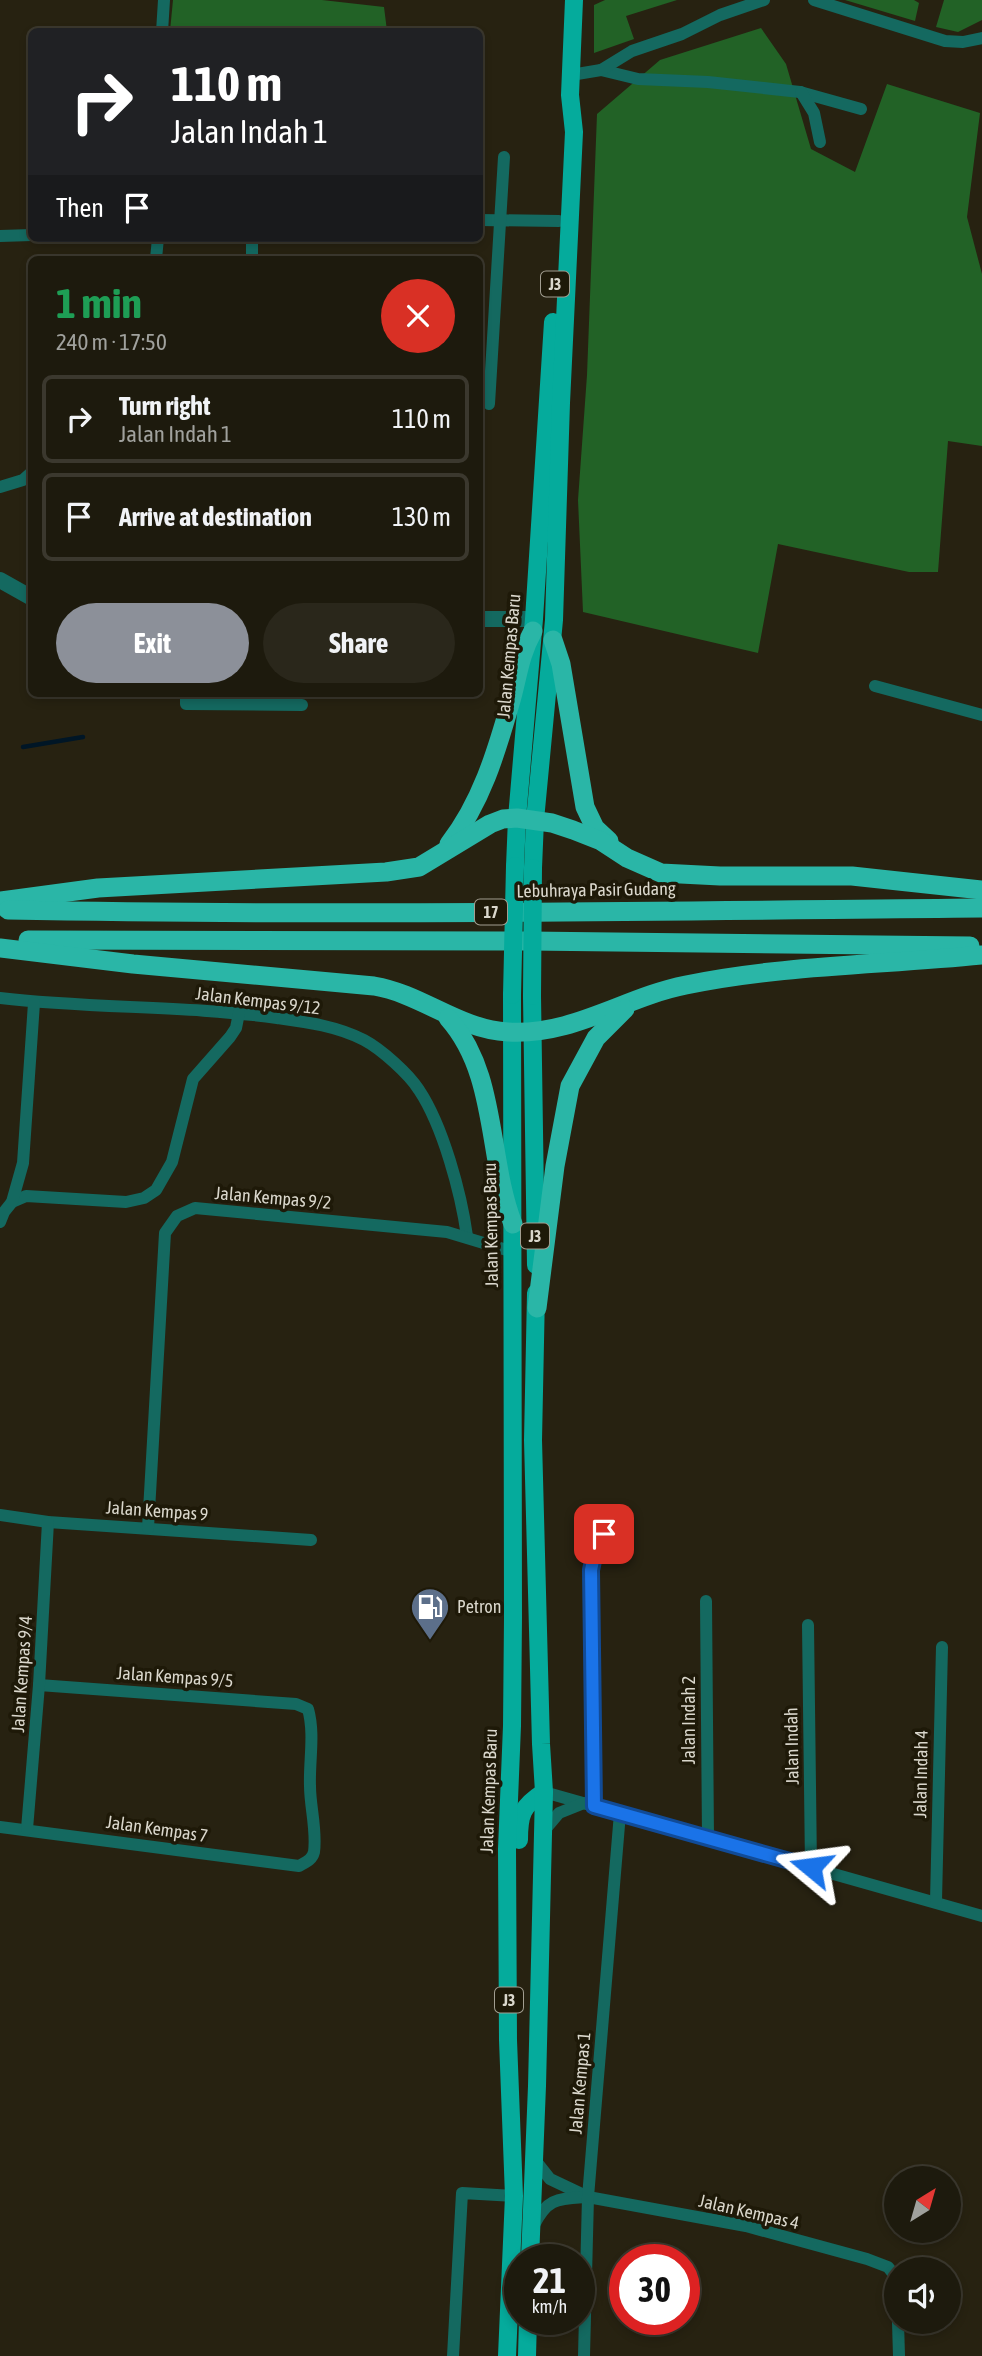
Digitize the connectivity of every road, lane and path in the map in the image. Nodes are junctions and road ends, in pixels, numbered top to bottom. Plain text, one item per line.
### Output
1 (164, 0) edge
2 (574, 0) edge
3 (764, 0) edge
4 (814, 0) edge
5 (162, 28) edge
6 (982, 38) edge
7 (601, 70) junction
8 (571, 75) junction
9 (800, 92) junction
10 (570, 95) junction
11 (861, 109) dead end
12 (820, 142) dead end
13 (504, 157) dead end
14 (483, 220) edge
15 (501, 220) junction
16 (559, 221) junction
17 (28, 235) edge
18 (0, 236) edge
19 (483, 343) edge
20 (493, 343) junction
21 (489, 404) dead end
22 (28, 476) edge
23 (0, 487) edge
24 (0, 580) edge
25 (28, 596) edge
26 (483, 619) edge
27 (534, 625) junction
28 (552, 640) junction
29 (875, 686) dead end
30 (186, 697) edge
31 (302, 705) dead end
32 (982, 715) edge
33 (526, 819) junction
34 (440, 856) junction
35 (627, 858) junction
36 (982, 891) edge
37 (0, 901) edge
38 (982, 908) edge
39 (0, 910) edge
40 (0, 940) edge
41 (982, 946) edge
42 (0, 948) edge
43 (982, 955) edge
44 (639, 997) junction
45 (0, 998) edge
46 (34, 1003) junction
47 (239, 1013) junction
48 (445, 1015) junction
49 (532, 1031) junction
50 (510, 1032) junction
51 (12, 1202) junction
52 (0, 1222) edge
53 (513, 1224) junction
54 (467, 1236) junction
55 (513, 1252) junction
56 (537, 1308) junction
57 (618, 1514) dead end
58 (0, 1515) edge
59 (48, 1522) junction
60 (148, 1528) junction
61 (311, 1540) dead end
62 (706, 1601) dead end
63 (808, 1625) dead end
64 (942, 1647) dead end
65 (39, 1685) junction
66 (544, 1792) junction
67 (589, 1805) junction
68 (620, 1813) junction
69 (0, 1827) edge
70 (27, 1829) junction
71 (543, 1833) junction
72 (708, 1838) junction
73 (309, 1861) joint
74 (811, 1867) junction
75 (936, 1902) junction
76 (982, 1916) edge
77 (509, 1919) junction
78 (534, 2160) junction
79 (514, 2196) junction
80 (588, 2197) junction
81 (530, 2233) junction
82 (530, 2244) edge
83 (884, 2265) edge
84 (898, 2334) edge
85 (528, 2335) edge
86 (453, 2356) edge
87 (507, 2356) edge
88 (527, 2356) edge
89 (584, 2356) edge
90 (899, 2356) edge

1 - 5 street
2 - 8 main road, Jalan Kempas Baru / J3
3 - 7 street
4 - 6 street
7 - 8 street
7 - 9 street
8 - 10 main road, Jalan Kempas Baru / J3
9 - 11 street
9 - 12 street
10 - 16 main road, Jalan Kempas Baru / J3
10 - 28 main road, Jalan Kempas Baru / J3
13 - 15 street
14 - 15 street
15 - 16 street
15 - 20 street
16 - 27 main road, Jalan Kempas Baru / J3
17 - 18 street
19 - 20 street
20 - 21 street
22 - 23 street
24 - 25 street
26 - 27 street
27 - 33 main road, Jalan Kempas Baru / J3
27 - 34 highway
28 - 33 main road, Jalan Kempas Baru / J3
28 - 35 highway
29 - 32 street
30 - 31 street
33 - 34 highway
33 - 35 highway
33 - 49 main road, Jalan Kempas Baru / J3, bridge
33 - 50 main road, Jalan Kempas Baru / J3, bridge
34 - 37 highway
35 - 36 highway
38 - 39 highway, Lebuhraya Pasir Gudang / 17
40 - 41 highway, 17
42 - 48 highway
43 - 44 highway
44 - 49 highway
44 - 56 highway
45 - 46 street, Jalan Kempas 9/12
46 - 47 street, Jalan Kempas 9/12
46 - 51 street
47 - 51 street
47 - 54 street, Jalan Kempas 9/12
48 - 50 highway
48 - 53 highway
49 - 50 highway
49 - 56 main road, Jalan Kempas Baru / J3
50 - 53 main road, Jalan Kempas Baru / J3
51 - 52 street
53 - 55 main road, Jalan Kempas Baru / J3
54 - 55 street, Jalan Kempas 9/2
54 - 60 street, Jalan Kempas 9/2
55 - 77 main road, Jalan Kempas Baru / J3
56 - 66 main road, Jalan Kempas Baru / J3
57 - 67 street
58 - 59 street, Jalan Kempas 9
59 - 60 street, Jalan Kempas 9
59 - 65 street, Jalan Kempas 9/4
60 - 61 street, Jalan Kempas 9
62 - 72 street, Jalan Indah 2
63 - 74 street, Jalan Indah
64 - 75 street, Jalan Indah 4
65 - 70 street, Jalan Kempas 9/4
65 - 73 street, Jalan Kempas 9/5
66 - 67 street
66 - 71 main road, Jalan Kempas Baru / J3
66 - 77 main road
67 - 68 street
67 - 71 street
68 - 72 street
68 - 80 street, Jalan Kempas 1
69 - 70 street, Jalan Kempas 7
70 - 73 street, Jalan Kempas 7
71 - 78 main road, Jalan Kempas Baru / J3
72 - 74 street
74 - 75 street
75 - 76 street
77 - 79 main road, Jalan Kempas Baru / J3
78 - 80 street
78 - 81 main road, Jalan Kempas Baru / J3
79 - 86 street
79 - 87 main road, Jalan Kempas Baru / J3
80 - 81 street
80 - 83 street, Jalan Kempas 4
80 - 89 street, Jalan Kempas 1
81 - 82 main road, Jalan Kempas Baru / J3
84 - 90 street
85 - 88 main road

